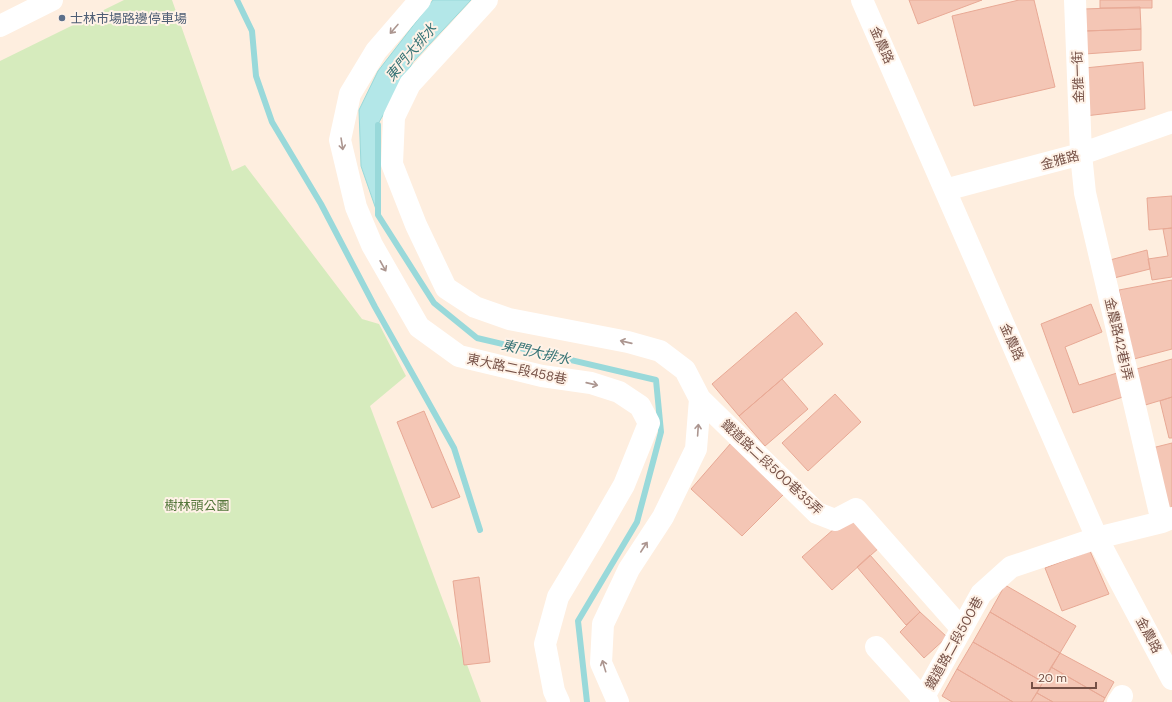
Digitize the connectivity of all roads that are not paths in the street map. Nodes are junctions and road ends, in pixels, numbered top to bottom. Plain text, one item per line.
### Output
1 (52, 0) edge
2 (420, 0) edge
3 (487, 0) edge
4 (862, 0) edge
5 (1075, 0) edge
6 (0, 26) edge
7 (1172, 122) edge
8 (1081, 154) junction
9 (945, 190) junction
10 (700, 399) junction
11 (1167, 520) edge
12 (1097, 538) junction
13 (961, 628) junction
14 (876, 647) dead end
15 (1172, 679) edge
16 (924, 701) edge
17 (559, 702) edge
18 (618, 702) edge

1 - 6 street
2 -> 17 street, 東大路二段458巷
10 -> 3 street
4 - 9 street, 金農路
5 - 8 street, 金雅一街
7 - 8 street, 金雅路
8 - 9 street, 金雅路
8 - 11 street, 金農路42巷1弄
9 - 12 street, 金農路
10 - 13 street, 鐵道路二段500巷35弄
18 -> 10 street
11 - 12 street, 鐵道路二段500巷
12 - 13 street, 鐵道路二段500巷
12 - 15 street, 金農路
13 - 16 street, 鐵道路二段500巷
14 - 16 street

